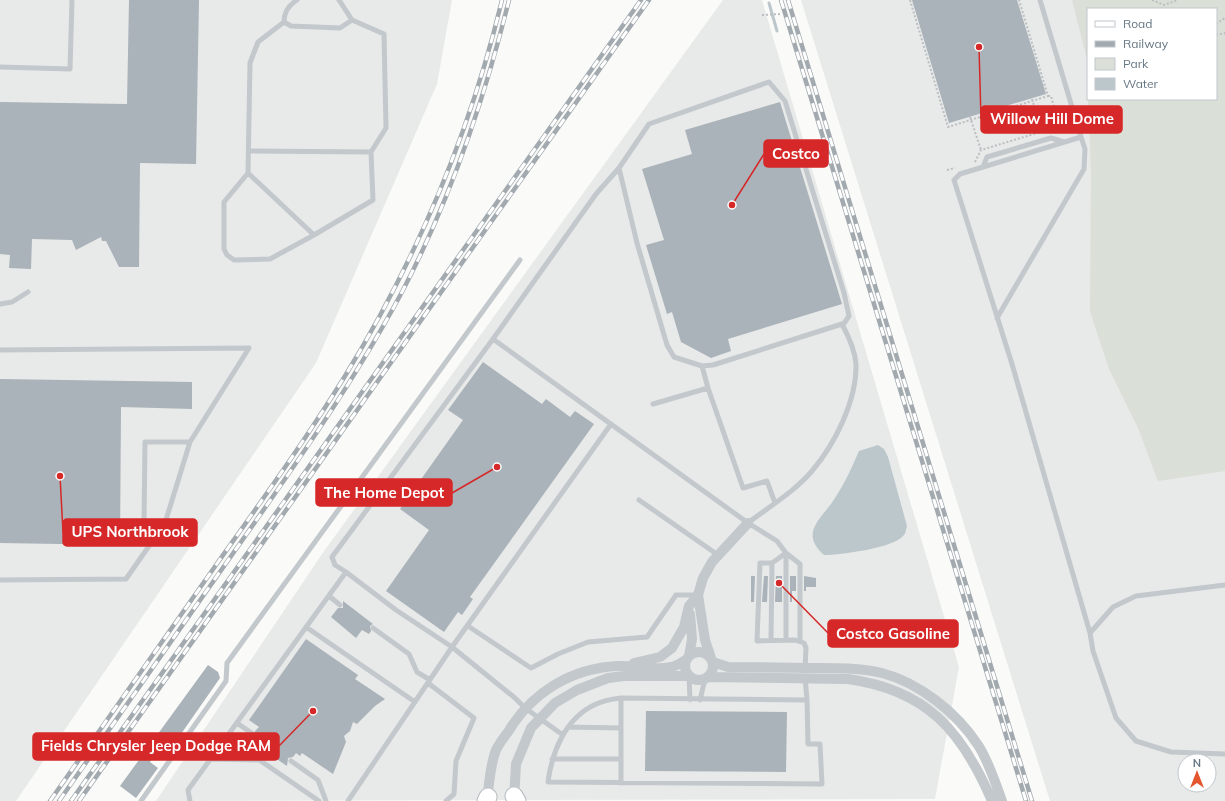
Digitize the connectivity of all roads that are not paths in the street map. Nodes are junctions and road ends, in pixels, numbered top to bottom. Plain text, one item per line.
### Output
1 (72, 0) edge
2 (297, 0) edge
3 (339, 0) edge
4 (1040, 0) edge
5 (352, 20) junction
6 (284, 22) junction
7 (0, 67) edge
8 (1082, 137) junction
9 (1064, 142) junction
10 (249, 151) junction
11 (371, 152) junction
12 (982, 167) junction
13 (619, 168) junction
14 (248, 173) junction
15 (314, 235) junction
16 (520, 260) dead end
17 (28, 292) dead end
18 (0, 304) edge
19 (998, 318) junction
20 (843, 325) junction
21 (493, 339) junction
22 (0, 350) edge
23 (702, 366) junction
24 (708, 388) junction
25 (653, 404) dead end
26 (611, 424) junction
27 (190, 442) junction
28 (639, 500) dead end
29 (775, 503) junction
30 (165, 523) junction
31 (748, 523) junction
32 (786, 553) junction
33 (718, 554) junction
34 (772, 564) junction
35 (346, 572) junction
36 (0, 580) edge
37 (1225, 585) edge
38 (698, 595) junction
39 (329, 596) junction
40 (340, 605) dead end
41 (689, 606) junction
42 (468, 626) junction
43 (306, 627) junction
44 (373, 628) dead end
45 (1090, 633) junction
46 (771, 640) junction
47 (786, 640) junction
48 (800, 641) junction
49 (452, 647) junction
50 (688, 658) junction
51 (712, 660) junction
52 (620, 666) junction
53 (806, 672) junction
54 (689, 676) junction
55 (707, 678) junction
56 (429, 682) junction
57 (621, 698) junction
58 (690, 700) junction
59 (700, 700) junction
60 (807, 700) junction
61 (415, 702) junction
62 (525, 708) junction
63 (539, 719) junction
64 (236, 723) junction
65 (569, 727) junction
66 (621, 728) junction
67 (253, 734) dead end
68 (563, 735) junction
69 (226, 737) junction
70 (1225, 754) edge
71 (210, 758) junction
72 (552, 759) junction
73 (621, 759) junction
74 (259, 760) junction
75 (290, 761) dead end
76 (621, 783) junction
77 (515, 799) edge
78 (487, 800) edge
79 (140, 801) edge
80 (190, 801) edge
81 (319, 801) edge
82 (326, 801) edge
83 (348, 801) edge
84 (446, 801) edge
85 (992, 801) edge
86 (1002, 801) edge

1 - 7 lane
2 - 6 lane
3 - 5 lane
4 - 8 lane
5 - 6 lane
5 - 11 lane
6 - 10 lane
8 - 9 lane
8 - 19 lane
9 - 12 lane
9 - 12 lane
10 - 11 lane
10 - 14 lane
11 - 15 lane
12 - 19 lane
13 - 20 lane
13 - 21 lane
13 - 23 lane
14 - 15 lane
14 - 15 lane
16 - 79 lane
17 - 18 lane
19 - 45 lane
20 - 23 lane
20 - 29 lane
21 - 26 lane
21 - 35 lane
22 - 27 lane
23 - 24 lane
24 - 25 lane
24 - 29 lane
26 - 31 lane
26 - 42 lane
27 - 30 lane
27 - 30 lane
28 - 33 lane
29 - 31 lane
30 - 36 lane
31 - 32 lane
31 - 33 street
32 - 34 lane
32 - 47 lane
32 - 48 lane
33 - 38 street
34 - 46 lane
34 - 46 lane
35 - 39 lane
35 - 49 lane
37 - 45 lane
38 - 41 street
38 - 42 lane
38 - 51 street
39 - 40 lane
39 - 43 lane
41 - 50 street
41 - 52 street
42 - 49 lane
43 - 61 lane
43 - 64 lane
44 - 56 lane
45 - 70 lane
46 - 47 lane
47 - 48 lane
48 - 53 lane
49 - 56 lane
49 - 62 lane
50 - 51 street
50 - 52 street
50 - 54 street
51 - 53 street
51 - 55 street
52 - 62 street
53 - 55 street
53 - 60 lane
53 - 85 street
53 - 86 street
54 - 55 street
54 - 58 lane
54 - 63 street
55 - 59 lane
56 - 61 lane
56 - 84 lane
57 - 58 lane
57 - 65 lane
57 - 66 lane
58 - 59 lane
59 - 60 lane
60 - 76 lane
61 - 83 lane
62 - 63 lane
62 - 78 street
63 - 68 lane
63 - 77 street
64 - 67 lane
64 - 69 lane
65 - 66 lane
65 - 68 lane
66 - 73 lane
68 - 72 lane
69 - 71 lane
69 - 74 lane
71 - 74 lane
71 - 80 lane
72 - 73 lane
72 - 76 lane
73 - 76 lane
74 - 81 lane
75 - 82 lane

